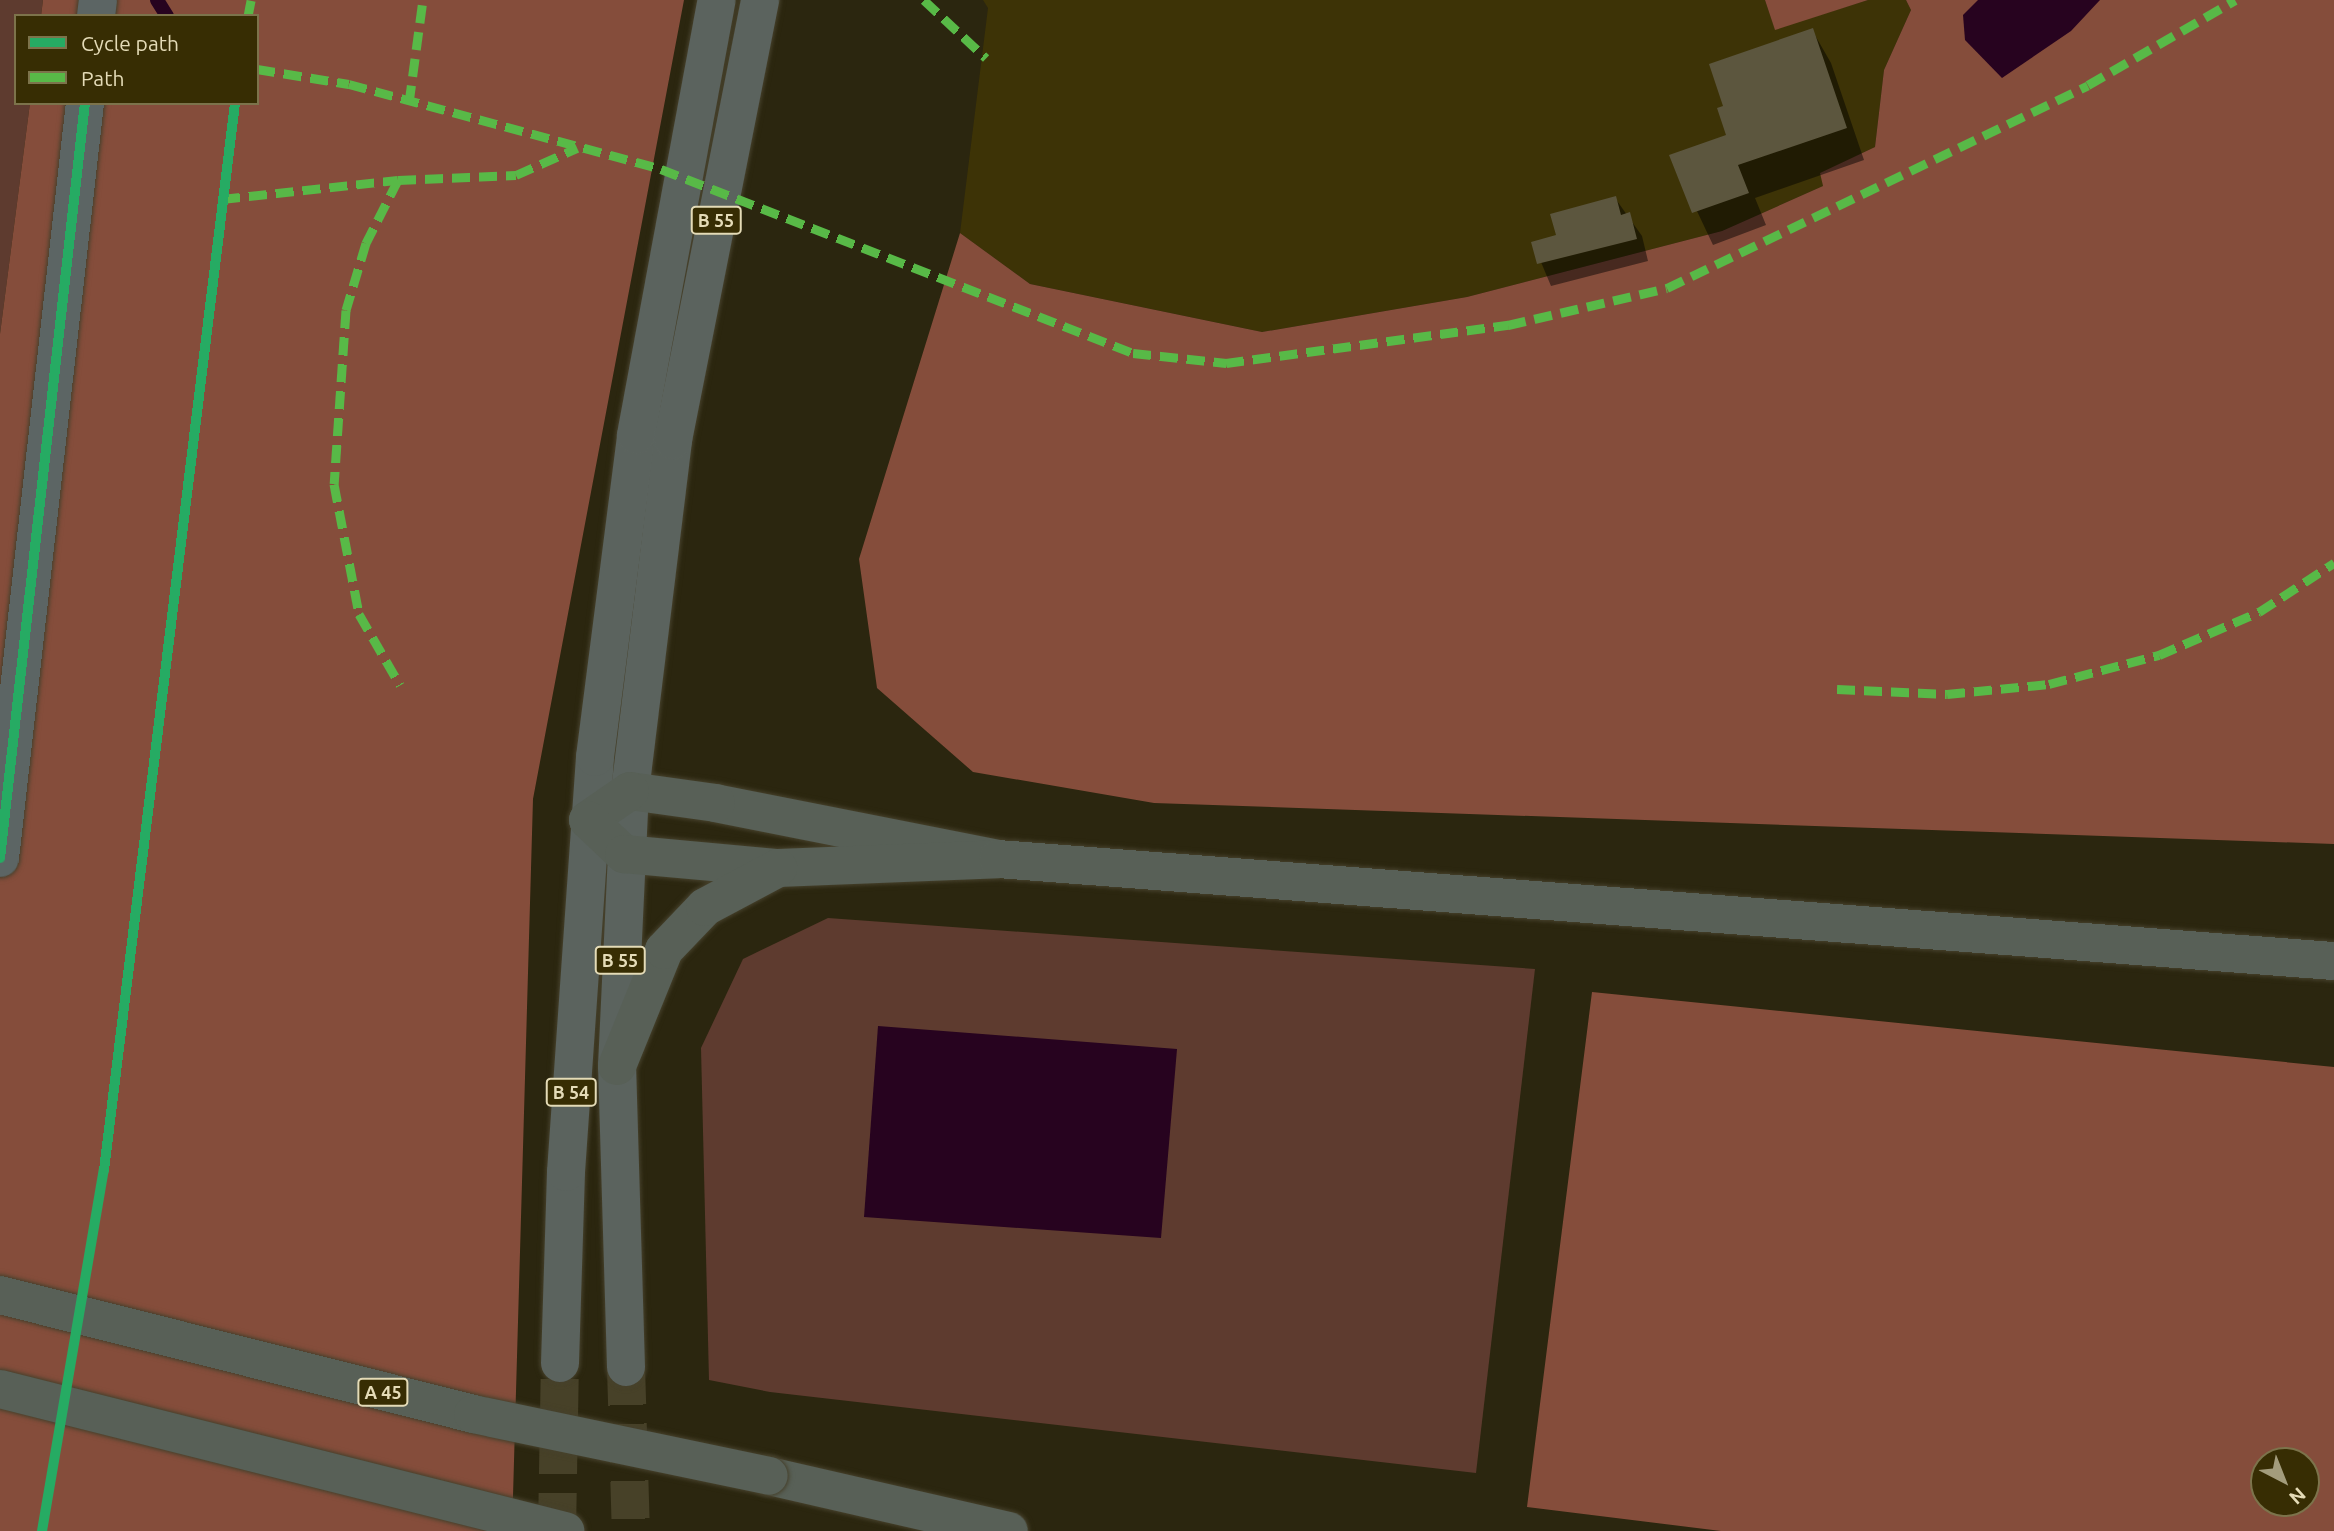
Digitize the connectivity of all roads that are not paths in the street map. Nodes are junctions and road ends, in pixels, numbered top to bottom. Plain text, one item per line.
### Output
1 (717, 0) edge
2 (760, 0) edge
3 (85, 105) edge
4 (655, 438) junction
5 (630, 791) junction
6 (588, 820) junction
7 (624, 854) junction
8 (0, 858) edge
9 (998, 859) junction
10 (778, 868) junction
11 (2334, 961) edge
12 (617, 1066) junction
13 (0, 1295) edge
14 (560, 1363) tunnel mouth
15 (626, 1367) tunnel mouth
16 (0, 1389) edge
17 (565, 1531) edge
18 (1009, 1531) edge

1 - 4 main road, B 55
2 - 4 main road, B 55
3 - 8 street
4 - 5 main road, B 55
4 - 6 main road, B 55
5 - 6 highway
5 - 7 main road, B 55
5 - 9 highway
6 - 7 highway
6 - 14 main road, B 54
7 - 10 highway
7 - 12 main road, B 55
9 - 10 highway
9 - 11 highway
10 - 12 highway
12 - 15 main road, B 54
13 - 18 highway, A 45, bridge
16 - 17 highway, bridge

